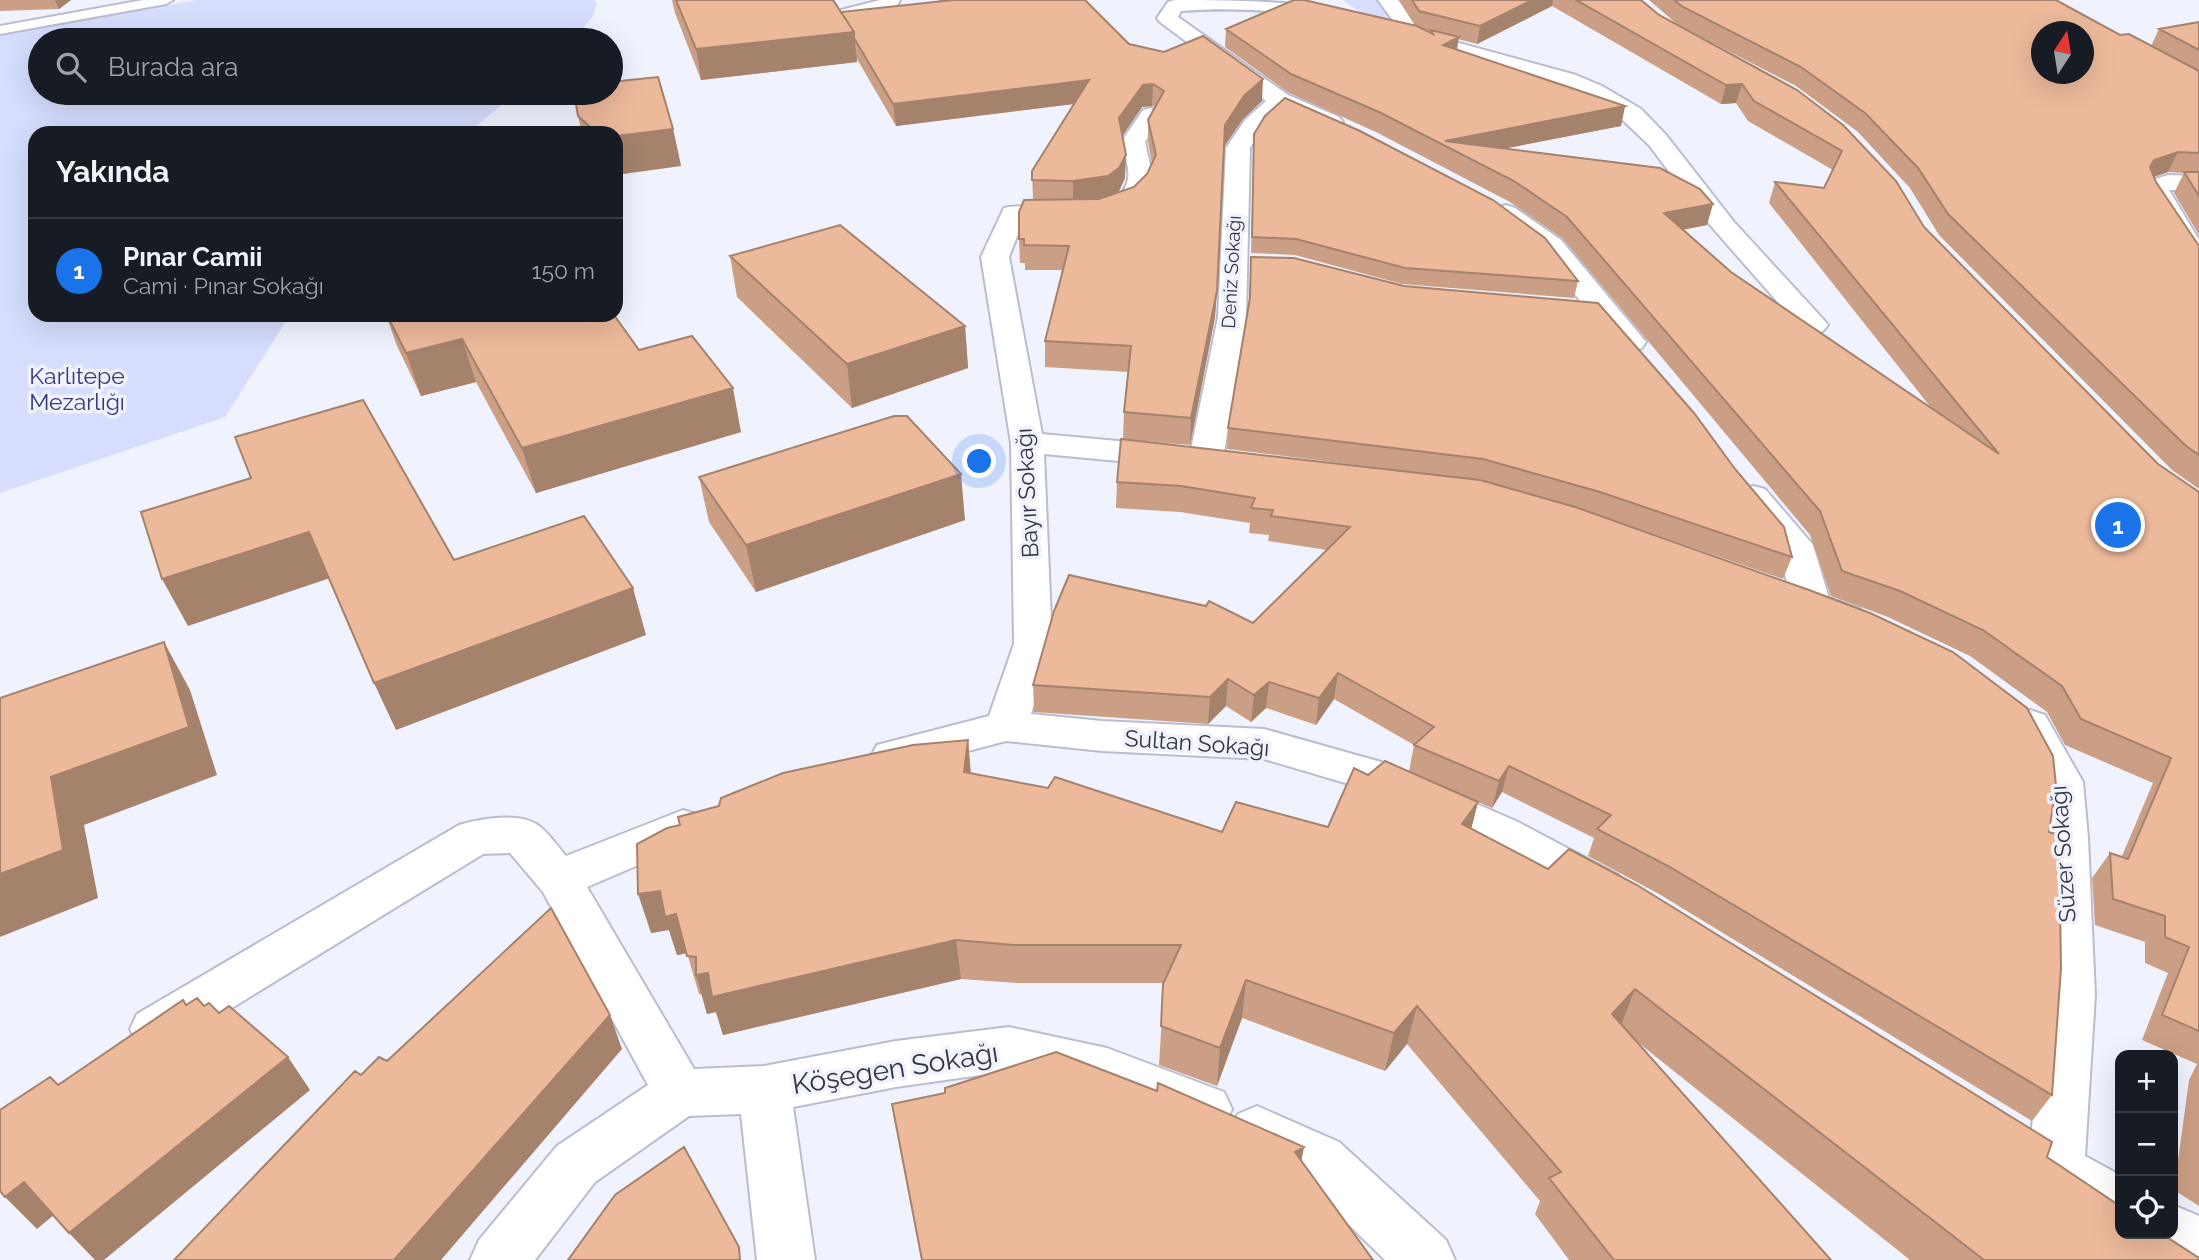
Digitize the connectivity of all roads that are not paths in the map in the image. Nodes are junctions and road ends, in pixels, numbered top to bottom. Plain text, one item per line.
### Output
1 (166, 0) edge
2 (890, 0) edge
3 (1332, 0) edge
4 (848, 14) edge
5 (1373, 17) edge
6 (0, 30) edge
7 (1280, 100) junction
8 (1151, 116) edge
9 (1355, 133) edge
10 (2199, 183) edge
11 (1475, 196) edge
12 (2199, 261) edge
13 (1263, 263) edge
14 (1233, 264) junction
15 (1566, 309) edge
16 (1603, 312) junction
17 (1813, 325) edge
18 (1653, 368) edge
19 (1027, 443) junction
20 (1735, 473) edge
21 (1774, 592) edge
22 (1812, 605) junction
23 (1873, 628) edge
24 (2008, 708) edge
25 (1006, 726) junction
26 (856, 766) edge
27 (722, 811) edge
28 (559, 879) junction
29 (1641, 909) edge
30 (119, 1050) edge
31 (764, 1089) junction
32 (680, 1093) junction
33 (2115, 1201) edge
34 (2178, 1235) edge
35 (2199, 1247) edge
36 (499, 1260) edge
37 (786, 1260) edge
38 (1426, 1260) edge

1 - 6 lane
2 - 4 street
3 - 5 street
5 - 7 street
5 - 17 street
7 - 9 street
7 - 14 street, Deniz Sokağı
8 - 19 street, Bayır Sokağı
10 - 12 street
11 - 16 street
13 - 14 street
14 - 19 street, Deniz Sokağı
15 - 16 street
16 - 18 street
19 - 25 street, Bayır Sokağı
20 - 22 street
21 - 22 street
22 - 23 street
24 - 33 street, Süzer Sokağı
25 - 26 street, Sultan Sokağı
25 - 29 street, Sultan Sokağı
27 - 28 street
28 - 30 street
28 - 32 street
31 - 32 street, Köşegen Sokağı
31 - 37 street
31 - 38 street, Köşegen Sokağı
32 - 36 street
34 - 35 street

